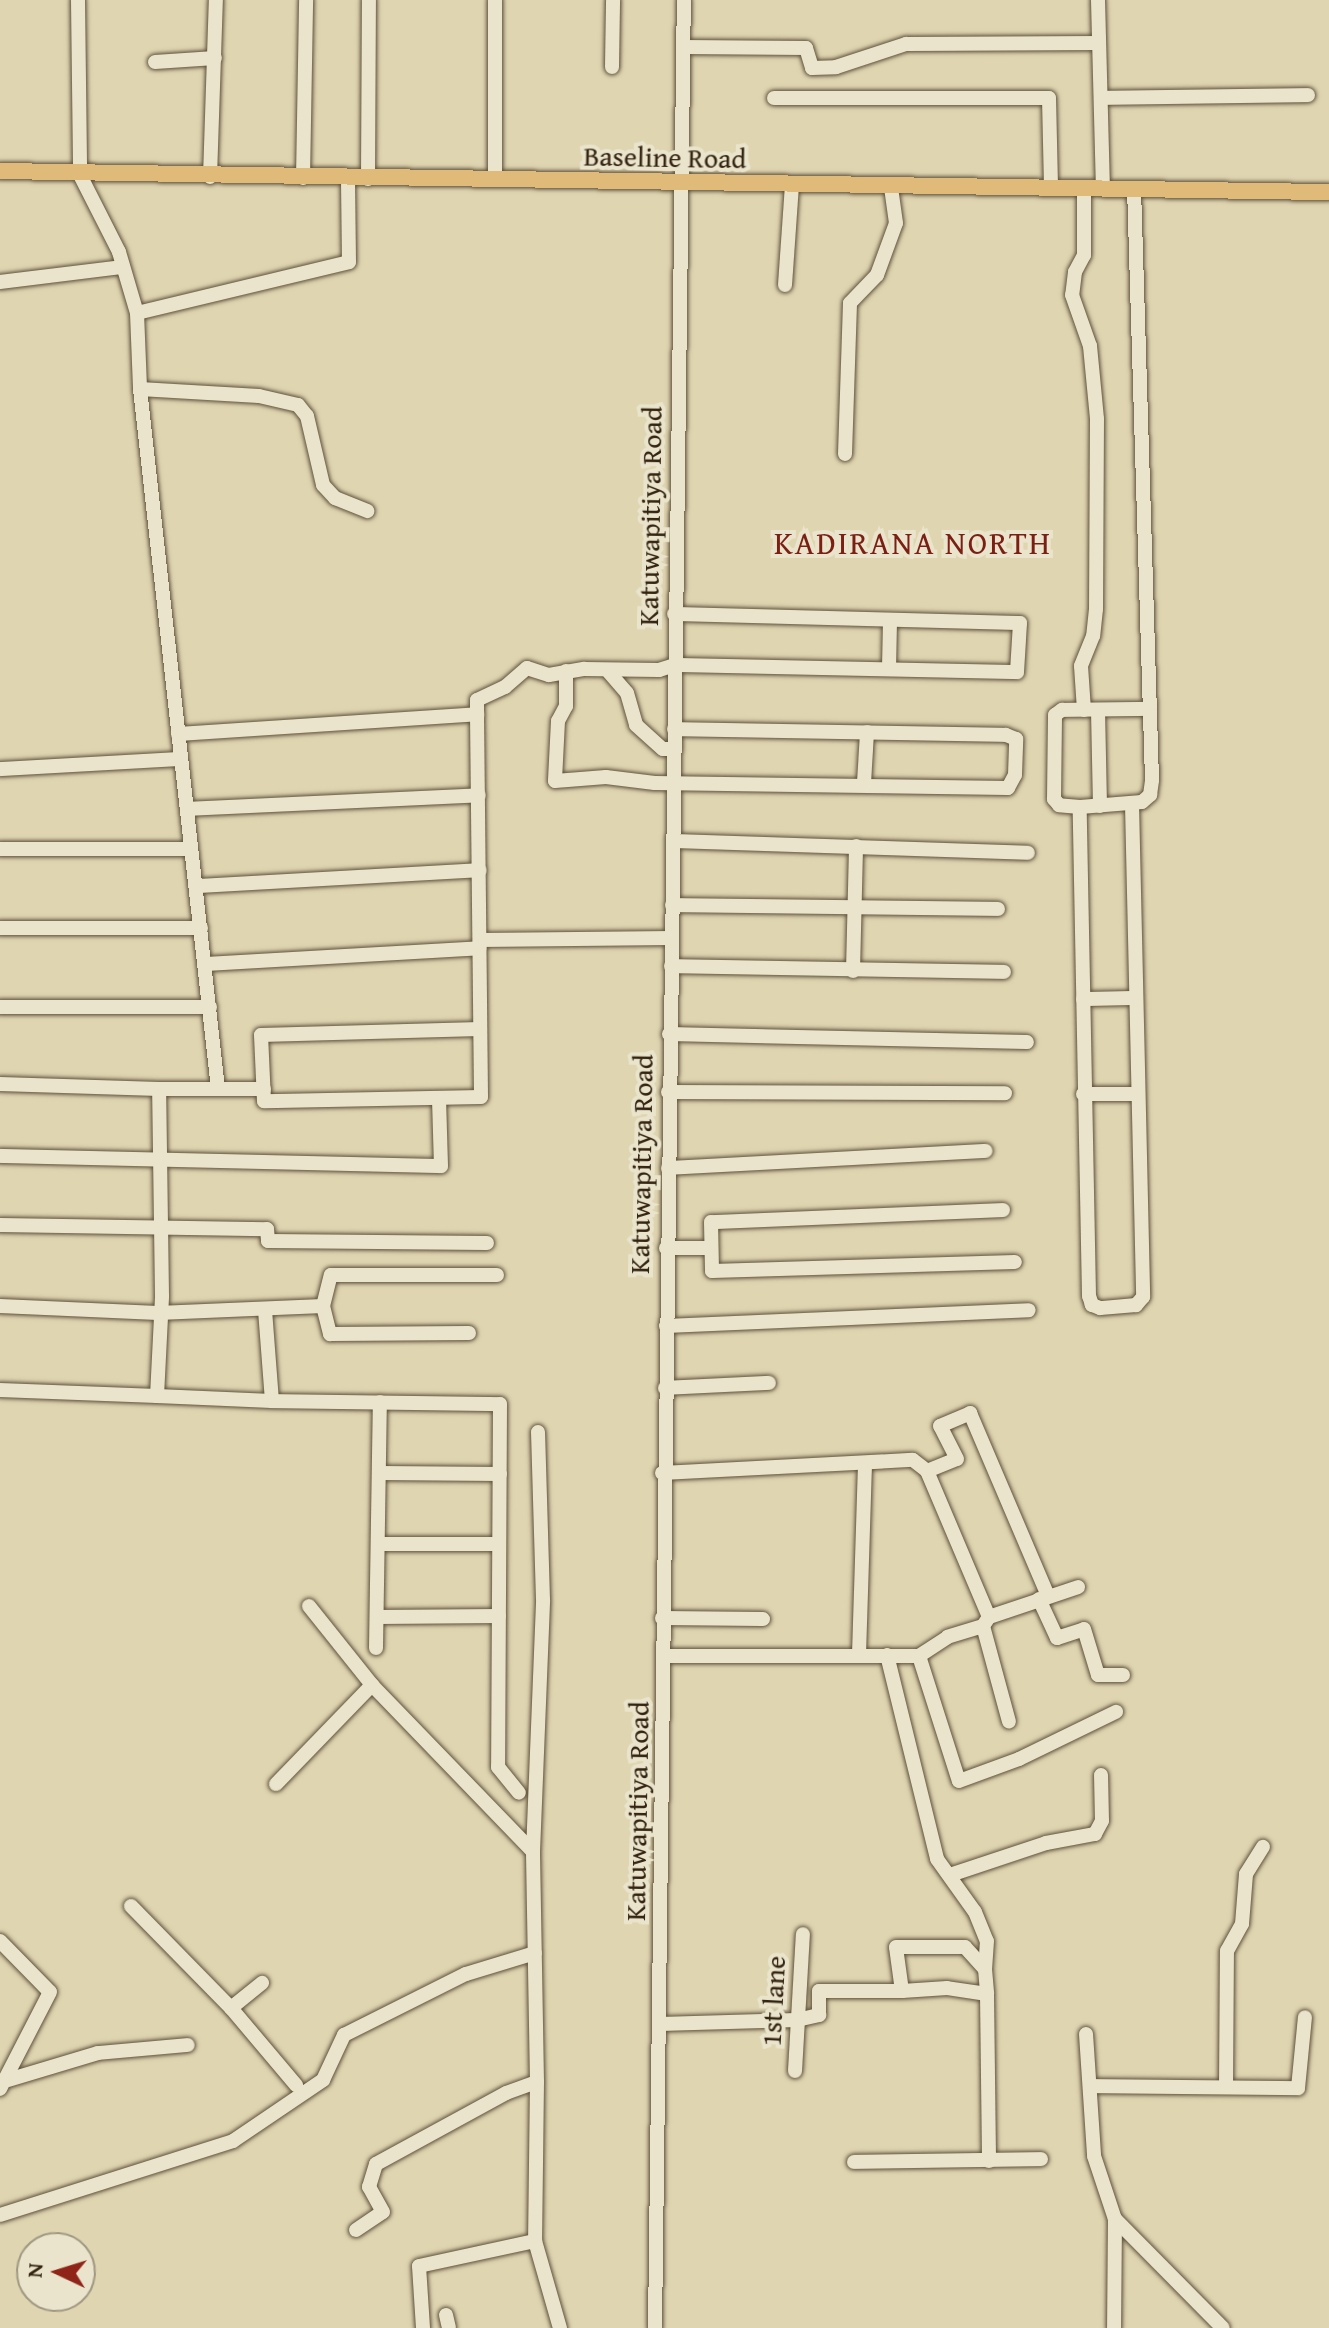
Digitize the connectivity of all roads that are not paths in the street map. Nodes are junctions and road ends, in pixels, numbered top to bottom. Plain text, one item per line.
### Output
1 (78, 0) edge
2 (216, 0) edge
3 (306, 0) edge
4 (369, 0) edge
5 (495, 0) edge
6 (613, 0) edge
7 (684, 0) edge
8 (1098, 0) edge
9 (1099, 43) junction
10 (683, 47) junction
11 (215, 58) junction
12 (155, 62) dead end
13 (612, 67) dead end
14 (1308, 95) dead end
15 (774, 98) dead end
16 (1101, 98) junction
17 (0, 171) edge
18 (80, 175) junction
19 (210, 177) junction
20 (303, 178) junction
21 (348, 178) junction
22 (368, 179) junction
23 (495, 180) junction
24 (681, 183) junction
25 (792, 184) junction
26 (891, 186) junction
27 (1051, 188) junction
28 (1084, 189) junction
29 (1103, 189) junction
30 (1134, 189) junction
31 (1329, 192) edge
32 (123, 267) junction
33 (0, 282) edge
34 (785, 285) dead end
35 (137, 313) junction
36 (140, 389) junction
37 (845, 454) dead end
38 (368, 511) dead end
39 (674, 614) junction
40 (890, 620) junction
41 (674, 665) junction
42 (889, 669) junction
43 (607, 670) junction
44 (566, 671) junction
45 (1150, 709) junction
46 (1091, 710) junction
47 (477, 714) junction
48 (674, 729) junction
49 (867, 732) junction
50 (178, 734) junction
51 (674, 749) junction
52 (181, 759) junction
53 (0, 769) edge
54 (673, 783) junction
55 (864, 783) junction
56 (479, 795) junction
57 (1132, 804) junction
58 (1100, 806) junction
59 (1080, 807) junction
60 (187, 809) junction
61 (674, 841) junction
62 (856, 846) junction
63 (0, 849) edge
64 (191, 849) junction
65 (1028, 853) dead end
66 (480, 870) junction
67 (197, 886) junction
68 (672, 905) junction
69 (855, 909) junction
70 (998, 909) dead end
71 (0, 928) edge
72 (201, 928) junction
73 (672, 938) junction
74 (480, 944) junction
75 (206, 964) junction
76 (671, 966) junction
77 (853, 971) junction
78 (1004, 972) dead end
79 (1136, 998) junction
80 (1083, 999) junction
81 (0, 1007) edge
82 (210, 1007) junction
83 (480, 1029) junction
84 (669, 1034) junction
85 (1027, 1042) dead end
86 (0, 1084) edge
87 (159, 1089) junction
88 (218, 1089) junction
89 (264, 1089) junction
90 (668, 1092) junction
91 (1005, 1093) dead end
92 (1083, 1094) junction
93 (1138, 1094) junction
94 (439, 1099) junction
95 (986, 1151) dead end
96 (0, 1156) edge
97 (161, 1158) junction
98 (668, 1168) junction
99 (1003, 1210) dead end
100 (0, 1225) edge
101 (162, 1231) junction
102 (487, 1243) dead end
103 (666, 1248) junction
104 (711, 1248) junction
105 (1015, 1262) dead end
106 (497, 1275) dead end
107 (0, 1306) edge
108 (323, 1306) junction
109 (265, 1309) junction
110 (1029, 1310) dead end
111 (158, 1313) junction
112 (666, 1326) junction
113 (469, 1333) dead end
114 (769, 1383) dead end
115 (665, 1388) junction
116 (0, 1390) edge
117 (157, 1396) junction
118 (272, 1401) junction
119 (380, 1402) junction
120 (538, 1432) dead end
121 (865, 1463) junction
122 (927, 1471) junction
123 (380, 1473) junction
124 (662, 1473) junction
125 (500, 1474) junction
126 (378, 1544) junction
127 (499, 1544) junction
128 (1078, 1587) dead end
129 (1044, 1597) junction
130 (309, 1606) dead end
131 (499, 1616) junction
132 (377, 1617) junction
133 (662, 1618) junction
134 (763, 1619) dead end
135 (986, 1621) junction
136 (376, 1648) dead end
137 (859, 1655) junction
138 (887, 1655) junction
139 (666, 1656) junction
140 (919, 1656) junction
141 (1123, 1675) dead end
142 (372, 1685) junction
143 (1116, 1712) dead end
144 (1009, 1722) dead end
145 (1101, 1775) dead end
146 (276, 1784) dead end
147 (519, 1793) dead end
148 (1263, 1847) dead end
149 (533, 1852) junction
150 (950, 1875) junction
151 (131, 1906) dead end
152 (803, 1934) dead end
153 (0, 1941) edge
154 (535, 1953) junction
155 (985, 1969) junction
156 (262, 1983) dead end
157 (902, 1991) junction
158 (987, 1994) junction
159 (231, 2008) junction
160 (1305, 2017) dead end
161 (797, 2020) junction
162 (660, 2024) junction
163 (1086, 2034) dead end
164 (188, 2045) dead end
165 (795, 2071) dead end
166 (537, 2082) junction
167 (4, 2084) edge
168 (296, 2085) dead end
169 (1090, 2086) junction
170 (1226, 2087) junction
171 (1041, 2159) dead end
172 (989, 2161) junction
173 (854, 2162) dead end
174 (0, 2215) edge
175 (1115, 2219) junction
176 (356, 2230) dead end
177 (535, 2241) junction
178 (423, 2328) edge
179 (560, 2328) edge
180 (655, 2328) edge
181 (1114, 2328) edge
182 (1223, 2328) edge

1 - 18 street
2 - 11 street
3 - 20 street
4 - 22 street
5 - 23 street
6 - 13 street
7 - 10 street, Katuwapitiya Road
8 - 9 street
9 - 10 street
9 - 16 street
10 - 24 street, Katuwapitiya Road
11 - 12 street
11 - 19 street
14 - 16 street
15 - 27 street
16 - 29 street
17 - 18 main road, Baseline Road
18 - 19 main road, Baseline Road
18 - 32 street
19 - 20 main road, Baseline Road
20 - 21 main road, Baseline Road
21 - 22 main road, Baseline Road
21 - 35 street
22 - 23 main road, Baseline Road
23 - 24 main road, Baseline Road
24 - 25 main road, Baseline Road
24 - 39 street, Katuwapitiya Road
25 - 26 main road, Baseline Road
25 - 34 street
26 - 27 main road, Baseline Road
26 - 37 street
27 - 28 main road, Baseline Road
28 - 29 main road, Baseline Road
28 - 46 street
29 - 30 main road, Baseline Road
30 - 31 main road, Baseline Road
30 - 45 street
32 - 33 street
32 - 35 street
35 - 36 street
36 - 38 street
36 - 50 street
39 - 40 street
39 - 41 street, Katuwapitiya Road
40 - 42 street
40 - 42 street
41 - 42 street
41 - 43 street
41 - 48 street, Katuwapitiya Road
43 - 44 street
43 - 51 street
44 - 47 street
44 - 54 street
45 - 46 street
45 - 57 street
46 - 58 street
46 - 59 street
47 - 50 street
47 - 56 street
48 - 49 street
48 - 51 street, Katuwapitiya Road
49 - 55 street
49 - 55 street
50 - 52 street
51 - 54 street, Katuwapitiya Road
52 - 53 street
52 - 60 street
54 - 55 street
54 - 61 street, Katuwapitiya Road
56 - 60 street
56 - 66 street
57 - 58 street
57 - 79 street
58 - 59 street
59 - 80 street
60 - 64 street
61 - 62 street
61 - 68 street, Katuwapitiya Road
62 - 65 street
62 - 69 street
63 - 64 street
64 - 67 street
66 - 67 street
66 - 74 street
67 - 72 street
68 - 69 street
68 - 73 street, Katuwapitiya Road
69 - 70 street
69 - 77 street
71 - 72 street
72 - 75 street
73 - 74 street
73 - 76 street, Katuwapitiya Road
74 - 75 street
74 - 83 street
75 - 82 street
76 - 77 street
76 - 84 street, Katuwapitiya Road
77 - 78 street
79 - 80 street
79 - 93 street
80 - 92 street
81 - 82 street
82 - 88 street
83 - 89 street
83 - 94 street
84 - 85 street
84 - 90 street, Katuwapitiya Road
86 - 87 street
87 - 88 street
87 - 97 street
88 - 89 street
89 - 94 street
90 - 91 street
90 - 98 street, Katuwapitiya Road
92 - 93 street
92 - 93 street
94 - 97 street
95 - 98 street
96 - 97 street
97 - 101 street
98 - 103 street, Katuwapitiya Road
99 - 104 street
100 - 101 street
101 - 102 street
101 - 111 street
103 - 104 street
103 - 112 street, Katuwapitiya Road
104 - 105 street
106 - 108 street
107 - 111 street
108 - 109 street
108 - 113 street
109 - 111 street
109 - 118 street
110 - 112 street
111 - 117 street
112 - 115 street, Katuwapitiya Road
114 - 115 street
115 - 124 street, Katuwapitiya Road
116 - 117 street
117 - 118 street
118 - 119 street
119 - 123 street
119 - 125 street
120 - 149 street
121 - 122 street
121 - 124 street
121 - 137 street
122 - 129 street
122 - 135 street
123 - 125 street
123 - 126 street
124 - 133 street, Katuwapitiya Road
125 - 127 street
126 - 127 street
126 - 132 street
127 - 131 street
128 - 129 street
129 - 135 street
129 - 141 street
130 - 142 street
131 - 132 street
131 - 147 street
132 - 136 street
133 - 134 street
133 - 139 street, Katuwapitiya Road
135 - 140 street
135 - 144 street
137 - 138 street
137 - 139 street
138 - 140 street
138 - 150 street
139 - 162 street, Katuwapitiya Road
140 - 143 street
142 - 146 street
142 - 149 street
145 - 150 street
148 - 170 street
149 - 154 street
150 - 155 street
151 - 159 street
152 - 161 street, 1st lane
153 - 167 street
154 - 166 street
154 - 174 street
155 - 157 street
155 - 158 street
156 - 159 street
157 - 158 street
157 - 161 street
158 - 172 street
159 - 168 street
160 - 170 street
161 - 162 street
161 - 165 street, 1st lane
162 - 180 street, Katuwapitiya Road
163 - 169 street
164 - 167 street
166 - 176 street
166 - 177 street
169 - 170 street
169 - 175 street
171 - 172 street
172 - 173 street
175 - 181 street
175 - 182 street
177 - 178 street
177 - 179 street

